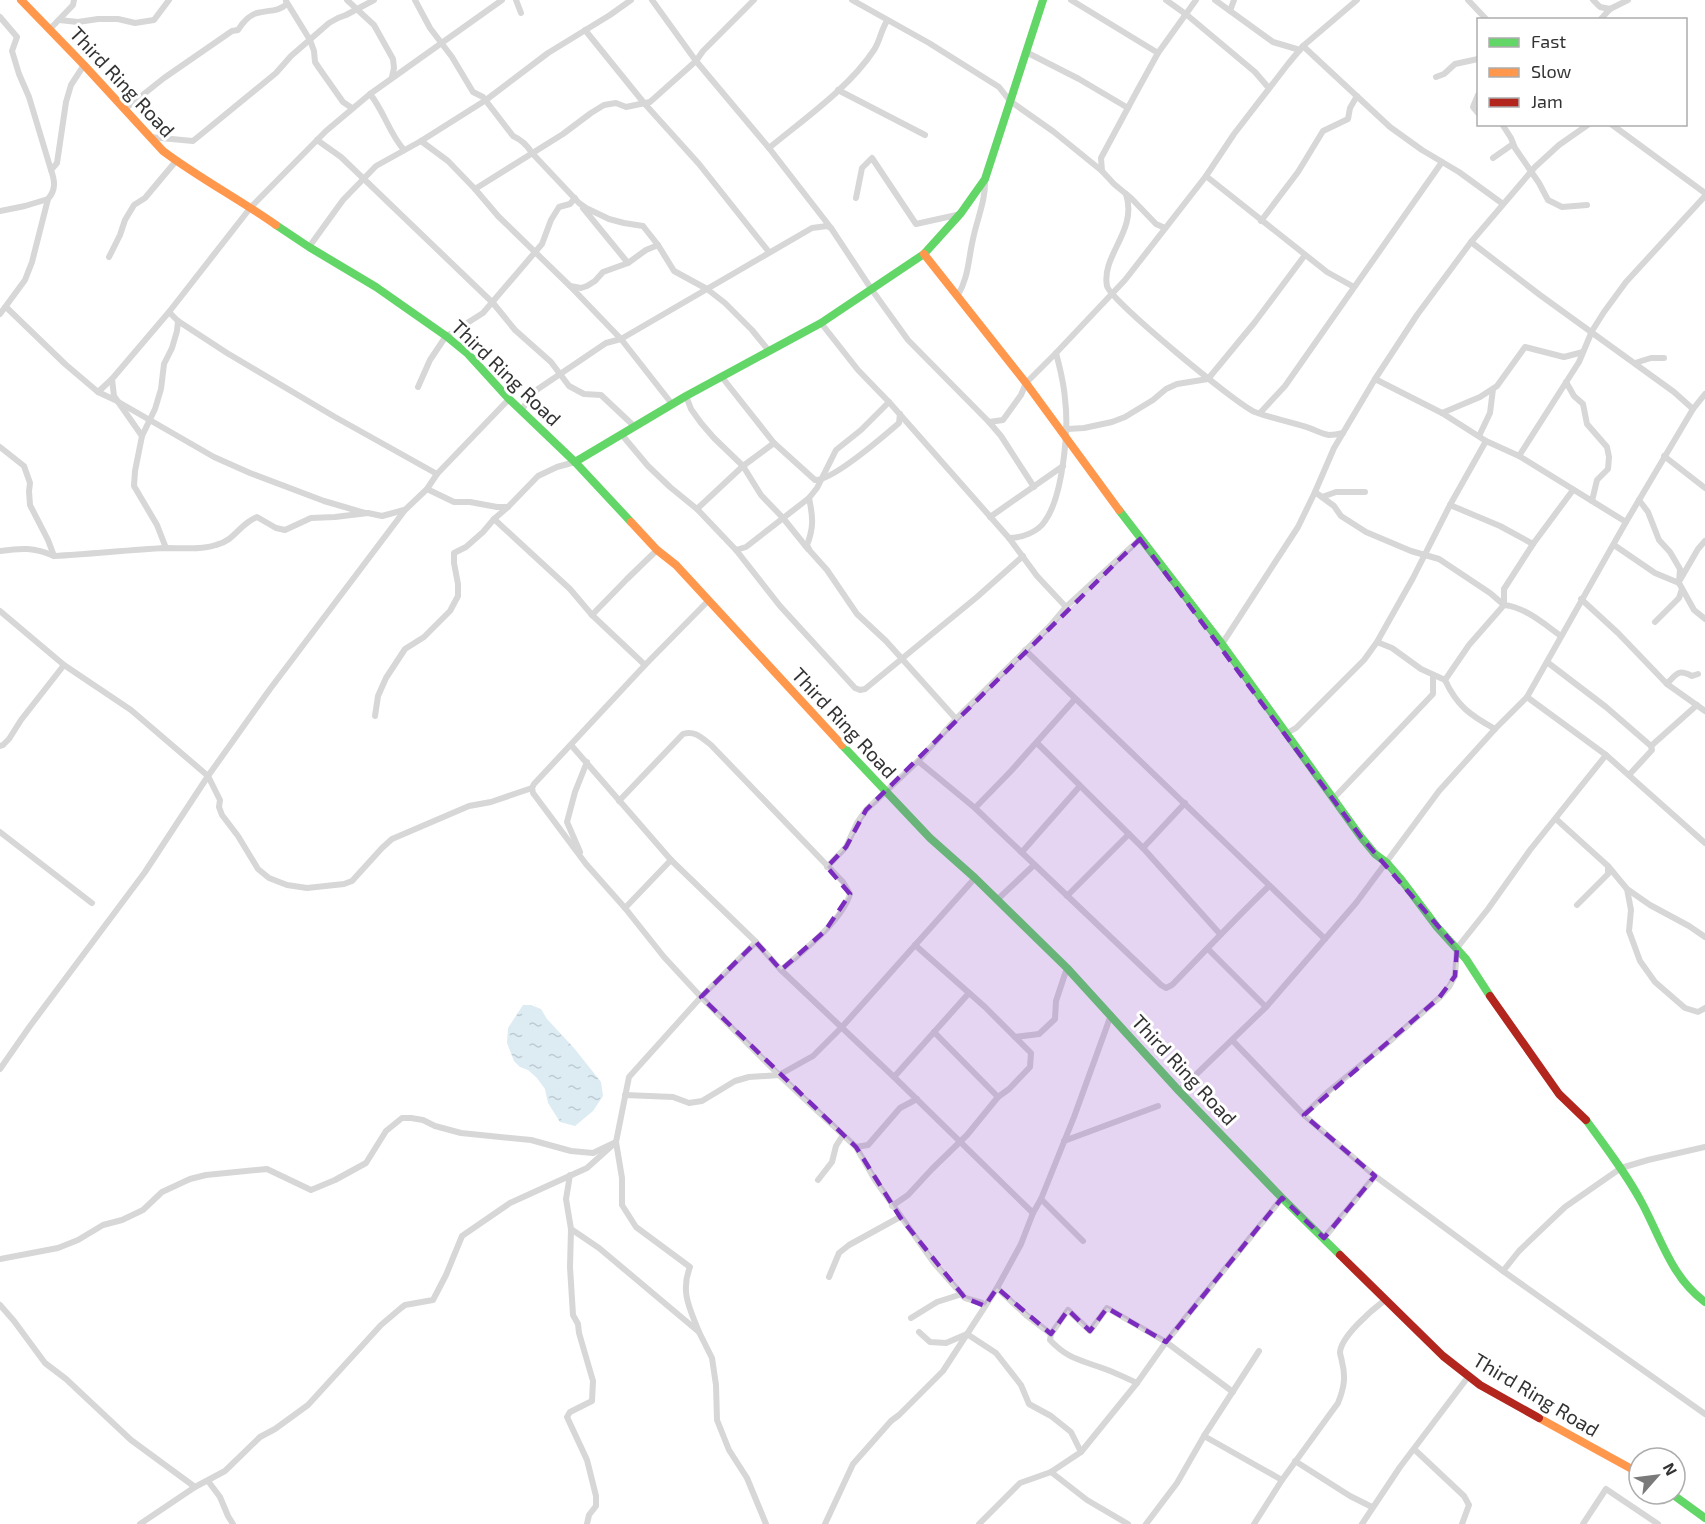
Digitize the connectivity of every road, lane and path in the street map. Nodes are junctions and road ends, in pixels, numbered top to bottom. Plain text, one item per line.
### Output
1 (21, 0) edge
2 (74, 0) edge
3 (169, 0) edge
4 (347, 0) edge
5 (374, 0) edge
6 (416, 0) edge
7 (502, 0) edge
8 (516, 0) edge
9 (631, 0) edge
10 (652, 0) edge
11 (754, 0) edge
12 (852, 0) edge
13 (1044, 0) edge
14 (1071, 0) edge
15 (1166, 0) edge
16 (1196, 0) edge
17 (1215, 0) edge
18 (1234, 0) edge
19 (1355, 0) edge
20 (1468, 0) edge
21 (1593, 0) edge
22 (1628, 0) edge
23 (286, 2) edge
24 (1610, 9) junction
25 (357, 10) junction
26 (1230, 11) junction
27 (521, 13) dead end
28 (1187, 15) junction
29 (0, 17) edge
30 (1485, 18) edge
31 (1602, 18) edge
32 (59, 20) junction
33 (887, 21) junction
34 (50, 29) junction
35 (585, 30) junction
36 (310, 40) junction
37 (441, 44) junction
38 (1301, 48) junction
39 (1026, 52) junction
40 (1158, 53) junction
41 (1477, 59) edge
42 (696, 61) junction
43 (84, 65) junction
44 (1436, 77) dead end
45 (392, 78) junction
46 (1270, 87) junction
47 (838, 90) junction
48 (370, 94) junction
49 (1357, 96) junction
50 (486, 100) junction
51 (1010, 101) junction
52 (644, 103) junction
53 (352, 108) junction
54 (1128, 108) junction
55 (125, 110) junction
56 (1503, 126) edge
57 (1586, 126) edge
58 (1614, 126) edge
59 (925, 135) dead end
60 (150, 137) junction
61 (317, 140) junction
62 (421, 141) junction
63 (1513, 144) junction
64 (769, 148) junction
65 (404, 150) junction
66 (532, 153) junction
67 (1493, 158) dead end
68 (176, 161) junction
69 (1442, 162) junction
70 (51, 170) junction
71 (1102, 171) junction
72 (1531, 172) junction
73 (1206, 176) junction
74 (986, 179) junction
75 (364, 180) junction
76 (475, 189) junction
77 (1705, 194) edge
78 (1126, 195) junction
79 (856, 198) dead end
80 (48, 199) junction
81 (577, 201) junction
82 (1503, 204) junction
83 (1587, 205) dead end
84 (251, 207) junction
85 (0, 211) edge
86 (961, 213) junction
87 (1262, 221) junction
88 (831, 228) junction
89 (1165, 228) junction
90 (1471, 242) junction
91 (658, 245) junction
92 (309, 247) junction
93 (769, 252) junction
94 (534, 253) junction
95 (924, 255) junction
96 (1305, 255) junction
97 (109, 257) dead end
98 (628, 263) junction
99 (570, 286) junction
100 (1354, 288) junction
101 (707, 289) junction
102 (872, 290) junction
103 (1111, 293) junction
104 (957, 297) junction
105 (493, 303) junction
106 (6, 307) junction
107 (169, 312) junction
108 (0, 314) edge
109 (178, 321) junction
110 (821, 323) junction
111 (1592, 331) junction
112 (446, 336) junction
113 (621, 339) junction
114 (769, 351) junction
115 (1583, 352) junction
116 (1056, 353) junction
117 (1664, 358) dead end
118 (1635, 363) junction
119 (559, 374) junction
120 (721, 376) junction
121 (112, 379) junction
122 (1208, 379) junction
123 (1375, 379) junction
124 (1566, 382) junction
125 (1026, 383) junction
126 (418, 387) dead end
127 (1493, 389) junction
128 (98, 392) junction
129 (1705, 394) edge
130 (686, 396) junction
131 (509, 399) junction
132 (116, 400) junction
133 (889, 402) junction
134 (672, 404) junction
135 (1693, 409) junction
136 (522, 410) junction
137 (1260, 413) junction
138 (1442, 413) junction
139 (900, 414) junction
140 (150, 421) junction
141 (988, 422) junction
142 (634, 427) junction
143 (1066, 433) junction
144 (1343, 433) junction
145 (622, 435) junction
146 (142, 436) junction
147 (1479, 436) junction
148 (1486, 441) junction
149 (774, 443) junction
150 (0, 447) edge
151 (1519, 456) junction
152 (1664, 456) junction
153 (575, 462) junction
154 (743, 466) junction
155 (1063, 466) junction
156 (437, 474) junction
157 (821, 480) junction
158 (1034, 487) junction
159 (1705, 488) edge
160 (427, 489) junction
161 (1573, 490) junction
162 (1315, 492) junction
163 (1365, 492) dead end
164 (1322, 497) junction
165 (809, 498) junction
166 (1639, 500) junction
167 (1592, 501) junction
168 (1450, 505) junction
169 (508, 507) junction
170 (697, 509) junction
171 (405, 510) junction
172 (368, 513) junction
173 (990, 517) junction
174 (783, 518) junction
175 (494, 519) junction
176 (1626, 522) junction
177 (1009, 538) junction
178 (1140, 539) junction
179 (1704, 543) edge
180 (1533, 544) junction
181 (1614, 545) junction
182 (746, 547) junction
183 (166, 548) junction
184 (657, 550) junction
185 (736, 550) junction
186 (0, 551) edge
187 (810, 551) junction
188 (1425, 555) junction
189 (54, 556) junction
190 (1023, 556) junction
191 (743, 561) junction
192 (1679, 583) junction
193 (1682, 590) junction
194 (1581, 599) junction
195 (708, 601) junction
196 (1504, 605) junction
197 (1066, 607) junction
198 (0, 611) edge
199 (592, 615) junction
200 (1705, 619) edge
201 (1655, 622) dead end
202 (1561, 636) junction
203 (1377, 642) junction
204 (1222, 644) junction
205 (1025, 650) junction
206 (902, 658) junction
207 (1547, 662) junction
208 (64, 665) junction
209 (645, 666) junction
210 (1698, 674) dead end
211 (1433, 675) junction
212 (1445, 680) junction
213 (1667, 684) junction
214 (1527, 697) junction
215 (1076, 699) junction
216 (1697, 705) junction
217 (1705, 711) edge
218 (375, 716) dead end
219 (956, 719) junction
220 (1495, 729) junction
221 (1287, 733) junction
222 (1037, 743) junction
223 (572, 745) junction
224 (0, 746) edge
225 (1651, 746) junction
226 (1606, 755) junction
227 (918, 761) junction
228 (587, 762) junction
229 (1629, 775) junction
230 (208, 776) junction
231 (1080, 786) junction
232 (532, 788) junction
233 (885, 792) junction
234 (1333, 799) junction
235 (619, 801) junction
236 (1185, 803) junction
237 (975, 808) junction
238 (1556, 819) junction
239 (0, 832) edge
240 (1129, 834) junction
241 (1705, 843) edge
242 (1143, 848) junction
243 (1022, 852) junction
244 (671, 860) junction
245 (1387, 863) junction
246 (585, 864) junction
247 (1034, 865) junction
248 (1608, 866) junction
249 (827, 867) junction
250 (975, 878) junction
251 (1269, 886) junction
252 (1627, 889) junction
253 (1067, 896) junction
254 (998, 899) junction
255 (92, 903) dead end
256 (1577, 905) dead end
257 (625, 908) junction
258 (1220, 934) junction
259 (1705, 938) edge
260 (1325, 939) junction
261 (756, 942) junction
262 (915, 945) junction
263 (1456, 948) junction
264 (1208, 949) junction
265 (1066, 968) junction
266 (781, 970) junction
267 (969, 993) junction
268 (701, 997) junction
269 (1266, 1007) junction
270 (1705, 1008) edge
271 (1111, 1015) junction
272 (842, 1027) junction
273 (934, 1032) junction
274 (1015, 1037) junction
275 (1233, 1041) junction
276 (0, 1069) edge
277 (779, 1075) junction
278 (894, 1077) junction
279 (1179, 1091) junction
280 (625, 1095) junction
281 (998, 1097) junction
282 (917, 1099) junction
283 (1158, 1106) dead end
284 (1304, 1115) junction
285 (843, 1135) junction
286 (1064, 1141) junction
287 (616, 1142) junction
288 (960, 1142) junction
289 (856, 1147) junction
290 (1705, 1147) edge
291 (1621, 1168) junction
292 (570, 1175) junction
293 (1376, 1176) junction
294 (818, 1180) dead end
295 (1282, 1198) junction
296 (1041, 1199) junction
297 (892, 1206) junction
298 (1033, 1213) junction
299 (900, 1217) junction
300 (571, 1229) junction
301 (1324, 1238) junction
302 (1083, 1241) dead end
303 (0, 1259) edge
304 (1503, 1271) junction
305 (829, 1277) dead end
306 (997, 1288) junction
307 (962, 1294) junction
308 (1385, 1300) junction
309 (1705, 1302) edge
310 (0, 1305) edge
311 (985, 1306) junction
312 (911, 1318) dead end
313 (699, 1332) junction
314 (919, 1332) dead end
315 (967, 1334) junction
316 (1050, 1334) junction
317 (1166, 1342) junction
318 (1259, 1351) dead end
319 (1468, 1377) junction
320 (1137, 1383) junction
321 (1233, 1392) junction
322 (1705, 1414) edge
323 (1204, 1436) junction
324 (1414, 1449) junction
325 (1081, 1452) junction
326 (1295, 1461) junction
327 (1627, 1466) edge
328 (1051, 1472) junction
329 (1282, 1480) junction
330 (208, 1481) junction
331 (195, 1487) junction
332 (1687, 1505) edge
333 (1372, 1508) junction
334 (1705, 1518) edge
335 (982, 1523) edge
336 (140, 1524) edge
337 (233, 1524) edge
338 (587, 1524) edge
339 (766, 1524) edge
340 (825, 1524) edge
341 (1128, 1524) edge
342 (1146, 1524) edge
343 (1254, 1524) edge
344 (1362, 1524) edge
345 (1462, 1524) edge
346 (1583, 1524) edge
347 (1658, 1524) edge

1 - 34 street, Third Ring Road
2 - 32 street
3 - 32 street
4 - 25 street
5 - 25 street
6 - 37 street
7 - 37 street
8 - 27 street
9 - 35 street
10 - 42 street
11 - 42 street
12 - 33 street
13 - 39 street
14 - 40 street
15 - 28 street
16 - 28 street
17 - 26 street
18 - 26 street
19 - 38 street
20 - 30 street
21 - 24 street
22 - 24 street
23 - 36 street
23 - 55 street
24 - 31 street
25 - 36 street
25 - 45 street
26 - 38 street
28 - 40 street
28 - 46 street
29 - 70 street
32 - 34 street
33 - 47 street
33 - 51 street
34 - 43 street, Third Ring Road
35 - 50 street
35 - 52 street
36 - 53 street
36 - 60 street
37 - 45 street
37 - 50 street
38 - 46 street
38 - 49 street
39 - 51 street
39 - 54 street
40 - 54 street
41 - 44 street
42 - 52 street
42 - 64 street
43 - 55 street, Third Ring Road
43 - 70 street
45 - 48 street
46 - 73 street
47 - 59 street
47 - 64 street
48 - 53 street
48 - 65 street
49 - 69 street
49 - 87 street
50 - 62 street
50 - 66 street
51 - 71 street
51 - 74 street
52 - 66 street
52 - 93 street
53 - 61 street
54 - 71 street
55 - 60 street, Third Ring Road
56 - 63 street
57 - 72 street
58 - 77 street
60 - 68 street, Third Ring Road
61 - 75 street
61 - 84 street
62 - 65 street
62 - 76 street
63 - 67 street
63 - 72 street
64 - 88 street
65 - 75 street
66 - 76 street
66 - 81 street
68 - 84 street, Third Ring Road
68 - 97 street
69 - 82 street
69 - 100 street
70 - 80 street
71 - 78 street
72 - 82 street
72 - 83 street
73 - 87 street
73 - 89 street
74 - 86 street
74 - 104 street
75 - 92 street
75 - 105 street
76 - 94 street
77 - 111 street
78 - 89 street
78 - 103 street
79 - 86 street
80 - 85 street
80 - 106 street
81 - 91 street
81 - 94 street
81 - 98 street
82 - 90 street
84 - 92 street, Third Ring Road
84 - 107 street
86 - 95 street
87 - 96 street
88 - 93 street
88 - 102 street
89 - 103 street
90 - 111 street
90 - 123 street
91 - 98 street
91 - 101 street
92 - 112 street, Third Ring Road
93 - 101 street
94 - 99 street
94 - 105 street
95 - 102 street
95 - 104 street
96 - 100 street
96 - 122 street
98 - 99 street
99 - 113 street
100 - 137 street
101 - 113 street
101 - 114 street
102 - 110 street
102 - 141 street
103 - 116 street
103 - 122 street
104 - 125 street
105 - 112 street
105 - 119 street
106 - 108 street
106 - 128 street
107 - 109 street
107 - 121 street
109 - 140 street
109 - 156 street
110 - 114 street
110 - 133 street
111 - 115 street
111 - 118 street
112 - 126 street
112 - 131 street, Third Ring Road
113 - 119 street
113 - 134 street
114 - 120 street
115 - 124 street
115 - 127 street
116 - 125 street
116 - 143 street
117 - 118 street
118 - 135 street
119 - 136 street
119 - 142 street
120 - 130 street
120 - 149 street
121 - 128 street
121 - 132 street
122 - 137 street
122 - 143 street
123 - 138 street
123 - 144 street
124 - 151 street
124 - 167 street
125 - 141 street
125 - 143 street
127 - 138 street
127 - 147 street
128 - 132 street
129 - 135 street
130 - 134 street
130 - 154 street
131 - 136 street, Third Ring Road
131 - 156 street
132 - 140 street
132 - 146 street
133 - 139 street
133 - 157 street
134 - 142 street
135 - 152 street
136 - 153 street, Third Ring Road
137 - 144 street
138 - 147 street
139 - 157 street
139 - 173 street
140 - 146 street
140 - 172 street
141 - 158 street
142 - 145 street
143 - 155 street
143 - 178 street
144 - 162 street
145 - 153 street
145 - 170 street
146 - 183 street
147 - 148 street
148 - 151 street
148 - 168 street
149 - 154 street
149 - 157 street
150 - 189 street
151 - 161 street
152 - 159 street
152 - 166 street
153 - 169 street
153 - 184 street, Third Ring Road
154 - 170 street
154 - 174 street
155 - 158 street
155 - 177 street
156 - 160 street
157 - 165 street
158 - 173 street
160 - 169 street
160 - 171 street
161 - 167 street
161 - 180 street
162 - 164 street
162 - 204 street
163 - 164 street
164 - 188 street
165 - 174 street
165 - 187 street
166 - 176 street
166 - 192 street
167 - 176 street
168 - 180 street
168 - 188 street
169 - 175 street
170 - 185 street
171 - 172 street
171 - 230 street
172 - 183 street
173 - 177 street
174 - 182 street
174 - 187 street
175 - 199 street
175 - 218 street
176 - 181 street
177 - 190 street
178 - 197 street
178 - 204 street
179 - 192 street
180 - 196 street
181 - 192 street
181 - 194 street
182 - 185 street
182 - 191 street
183 - 189 street
184 - 195 street, Third Ring Road
184 - 199 street
185 - 191 street
186 - 189 street
187 - 206 street
188 - 196 street
188 - 203 street
190 - 197 street
190 - 206 street
191 - 206 street
192 - 193 street
193 - 200 street
193 - 201 street
194 - 202 street
194 - 213 street
195 - 209 street
195 - 233 street, Third Ring Road
196 - 202 street
196 - 212 street
197 - 205 street
198 - 208 street
199 - 209 street
202 - 207 street
203 - 211 street
203 - 221 street
204 - 221 street
205 - 215 street
205 - 219 street
206 - 219 street
207 - 214 street
207 - 225 street
208 - 224 street
208 - 230 street
209 - 223 street
210 - 213 street
211 - 212 street
211 - 234 street
212 - 220 street
213 - 216 street
214 - 220 street
214 - 226 street
215 - 222 street
215 - 236 street
216 - 217 street
216 - 225 street
219 - 227 street
220 - 245 street
221 - 234 street
222 - 231 street
222 - 237 street
223 - 228 street
223 - 232 street
225 - 229 street
226 - 229 street
226 - 238 street
227 - 233 street
227 - 237 street
228 - 235 street
228 - 246 street
229 - 241 street
230 - 232 street
230 - 276 street
231 - 240 street
231 - 243 street
232 - 246 street
233 - 249 street
233 - 250 street, Third Ring Road
234 - 245 street
235 - 244 street
235 - 249 street
236 - 242 street
236 - 251 street
237 - 243 street
238 - 248 street
238 - 263 street
239 - 255 street
240 - 242 street
240 - 253 street
242 - 258 street
243 - 247 street
244 - 257 street
244 - 261 street
245 - 260 street
245 - 263 street
246 - 257 street
247 - 253 street
247 - 254 street
248 - 252 street
248 - 256 street
249 - 266 street
250 - 254 street, Third Ring Road
250 - 262 street
251 - 258 street
251 - 260 street
252 - 259 street
252 - 270 street
253 - 264 street
254 - 265 street, Third Ring Road
257 - 268 street
258 - 264 street
260 - 269 street
261 - 266 street
261 - 268 street
262 - 267 street
262 - 272 street
263 - 284 street
263 - 291 street
264 - 269 street
265 - 271 street, Third Ring Road
265 - 274 street
266 - 272 street
267 - 273 street
267 - 274 street
268 - 277 street
268 - 280 street
269 - 275 street
271 - 279 street, Third Ring Road
271 - 286 street
272 - 277 street
272 - 278 street
273 - 278 street
273 - 281 street
274 - 281 street
275 - 279 street
275 - 284 street
277 - 280 street
277 - 285 street
278 - 282 street
279 - 295 street, Third Ring Road
280 - 287 street
281 - 288 street
282 - 288 street
282 - 289 street
283 - 286 street
284 - 293 street
285 - 289 street
285 - 294 street
286 - 296 street
287 - 292 street
287 - 303 street
287 - 313 street
288 - 297 street
288 - 298 street
289 - 297 street
290 - 291 street
291 - 304 street
291 - 309 street
292 - 300 street
292 - 330 street
293 - 301 street
293 - 304 street
295 - 301 street, Third Ring Road
295 - 317 street
296 - 298 street
296 - 302 street
297 - 299 street
298 - 306 street
299 - 305 street
299 - 307 street
300 - 313 street
300 - 338 street
301 - 308 street, Third Ring Road
304 - 322 street
306 - 311 street
306 - 316 street
307 - 311 street
307 - 312 street
308 - 319 street, Third Ring Road
308 - 326 street
310 - 331 street
311 - 315 street
313 - 339 street
314 - 315 street
315 - 325 street
315 - 340 street
316 - 317 street
316 - 320 street
317 - 320 street
317 - 321 street
318 - 321 street
319 - 324 street
319 - 327 street, Third Ring Road
320 - 325 street
321 - 323 street
323 - 329 street
323 - 342 street
324 - 333 street
324 - 345 street
325 - 328 street
326 - 329 street
326 - 333 street
328 - 335 street
328 - 341 street
329 - 343 street
330 - 331 street
330 - 337 street
331 - 336 street
332 - 334 street
333 - 344 street
346 - 347 street

